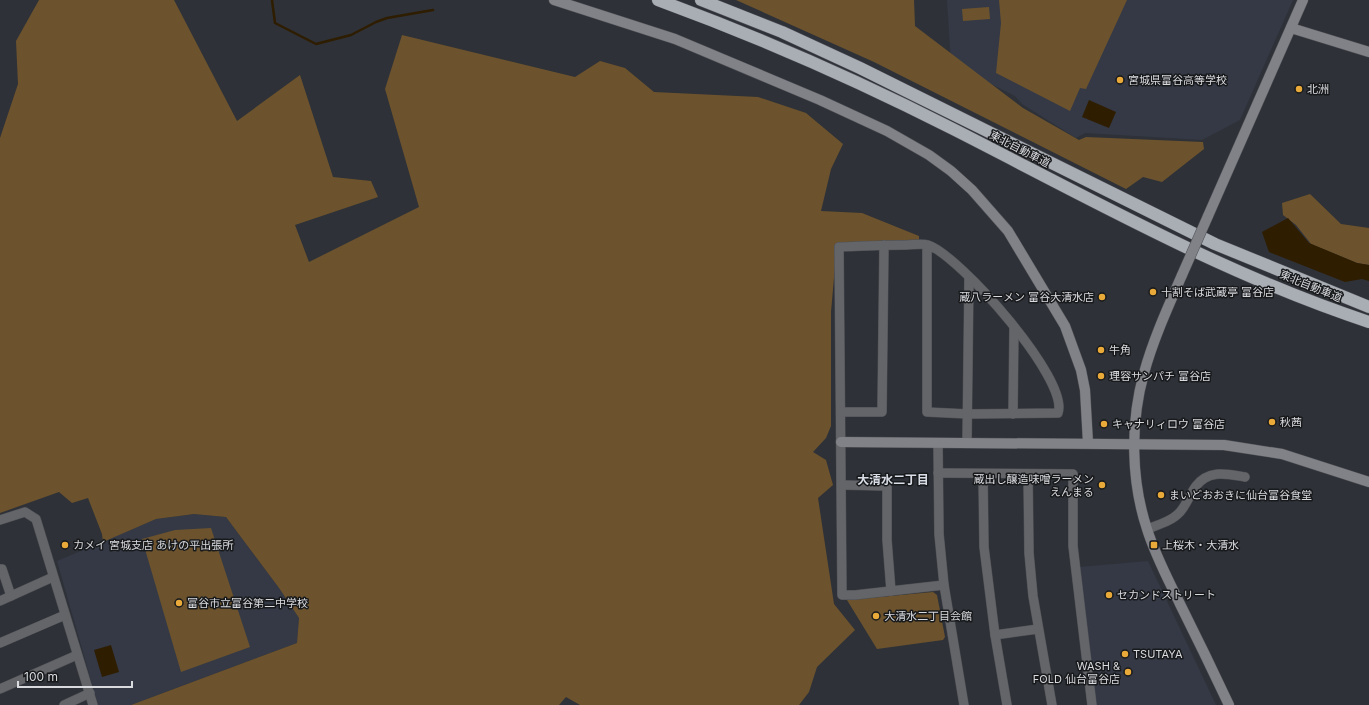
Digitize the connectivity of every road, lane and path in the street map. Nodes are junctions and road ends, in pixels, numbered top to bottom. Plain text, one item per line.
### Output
1 (554, 0) edge
2 (649, 0) edge
3 (658, 0) edge
4 (701, 0) edge
5 (1303, 0) edge
6 (684, 10) junction
7 (1291, 28) junction
8 (1369, 52) edge
9 (927, 244) junction
10 (884, 245) junction
11 (969, 277) junction
12 (1369, 307) edge
13 (1369, 322) edge
14 (1014, 327) junction
15 (841, 412) junction
16 (968, 414) junction
17 (1013, 414) junction
18 (841, 442) junction
19 (938, 443) junction
20 (967, 443) junction
21 (1088, 444) junction
22 (1135, 444) junction
23 (938, 474) junction
24 (983, 474) junction
25 (1028, 474) junction
26 (1245, 477) dead end
27 (1369, 482) edge
28 (842, 486) junction
29 (0, 520) edge
30 (1147, 529) junction
31 (0, 569) edge
32 (53, 576) junction
33 (944, 586) junction
34 (891, 591) junction
35 (11, 596) junction
36 (0, 601) edge
37 (65, 615) junction
38 (1038, 629) junction
39 (995, 634) junction
40 (0, 643) edge
41 (77, 655) junction
42 (0, 689) edge
43 (90, 693) junction
44 (64, 705) edge
45 (93, 705) edge
46 (964, 705) edge
47 (1007, 705) edge
48 (1052, 705) edge
49 (1092, 705) edge
50 (1229, 705) edge

1 - 21 street
2 - 6 highway
3 - 6 highway, 東北自動車道
4 - 12 highway, 東北自動車道
5 - 7 street
6 - 13 highway, 東北自動車道
7 - 8 street
7 - 22 street, bridge
9 - 10 street
9 - 11 street
9 - 16 street
10 - 15 street
10 - 15 street
11 - 14 street
11 - 16 street
14 - 17 street
14 - 17 street
15 - 18 street
16 - 17 street
16 - 20 street
18 - 19 street
18 - 28 street
19 - 20 street
19 - 23 street
20 - 21 street
21 - 22 street
22 - 27 street
22 - 30 street
23 - 24 street
23 - 33 street
24 - 25 street
24 - 39 street
25 - 38 street
25 - 49 street
26 - 30 street
28 - 34 street
28 - 34 street
29 - 32 street
30 - 50 street
31 - 35 street
32 - 35 street
32 - 37 street
33 - 34 street
33 - 46 street
35 - 36 street
37 - 40 street
37 - 41 street
38 - 39 street
38 - 48 street
39 - 47 street
41 - 42 street
41 - 43 street
43 - 44 street
43 - 45 street

